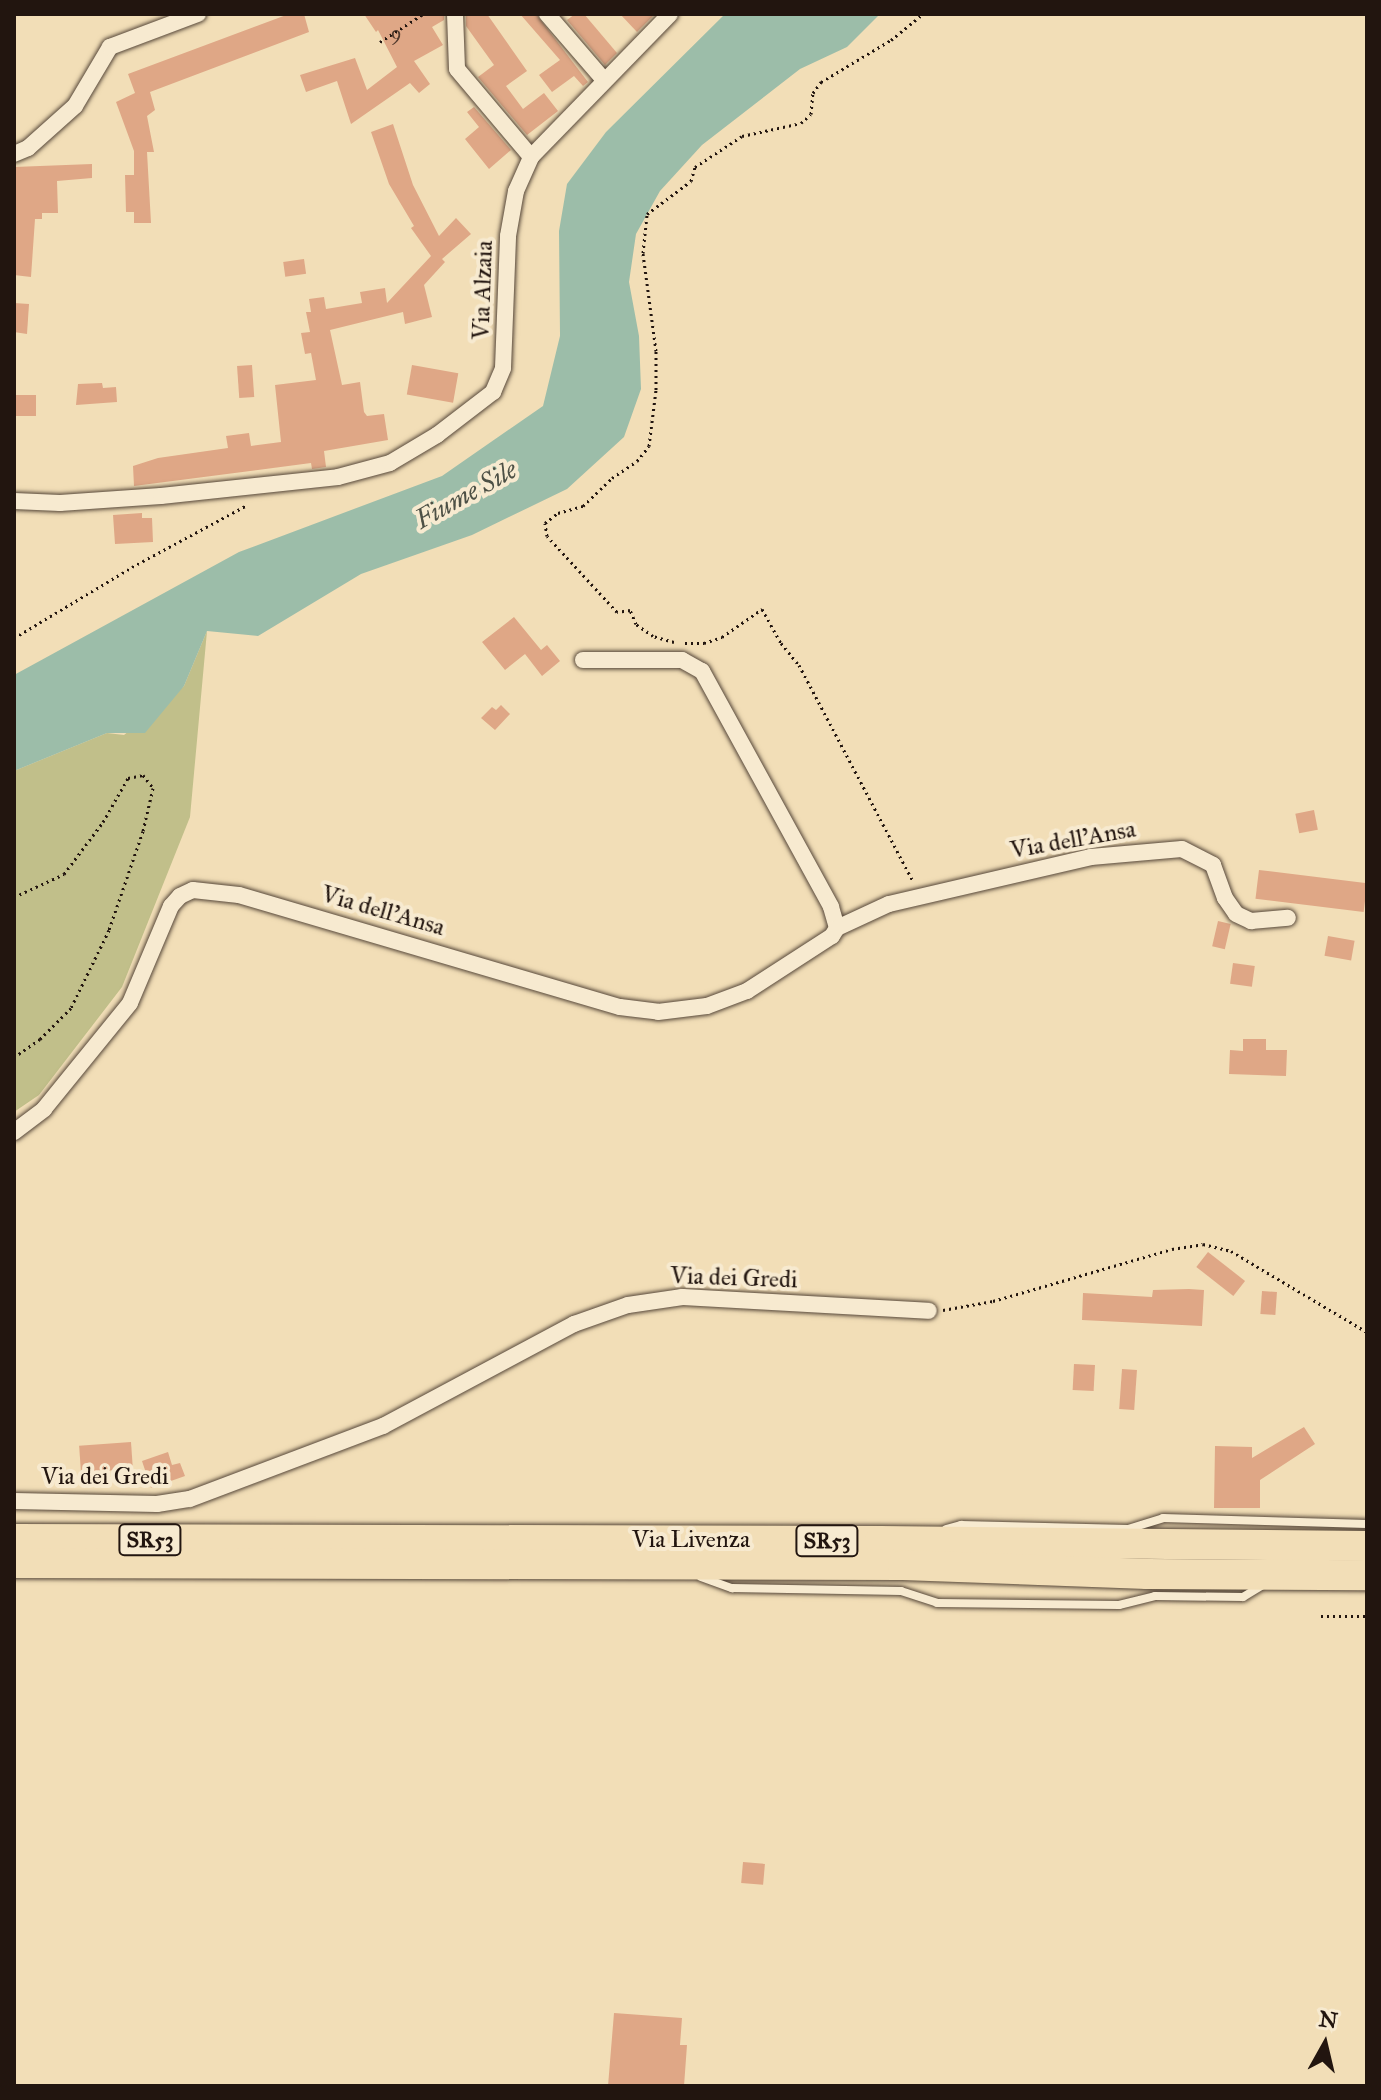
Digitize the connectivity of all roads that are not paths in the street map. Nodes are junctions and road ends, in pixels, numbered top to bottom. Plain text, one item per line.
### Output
1 (198, 14) edge
2 (455, 14) edge
3 (547, 14) edge
4 (670, 14) edge
5 (604, 80) junction
6 (14, 154) edge
7 (531, 157) junction
8 (14, 501) edge
9 (583, 660) dead end
10 (1288, 918) dead end
11 (837, 928) junction
12 (14, 1132) edge
13 (929, 1311) road end
14 (14, 1501) edge
15 (1367, 1524) edge
16 (14, 1539) edge
17 (896, 1541) junction
18 (1367, 1546) edge
19 (14, 1563) edge
20 (1367, 1575) edge

1 - 6 street
2 - 7 street
3 - 5 street
4 - 5 street, Via Alzaia
5 - 7 street, Via Alzaia
7 - 8 street, Via Alzaia
9 - 11 street
10 - 11 street, Via dell'Ansa
11 - 12 street, Via dell'Ansa
13 - 14 street, Via dei Gredi
15 - 17 lane
16 - 17 highway, Via Livenza / SR53
17 - 18 highway, Via Livenza / SR53
19 - 20 highway, Via Livenza / SR53

